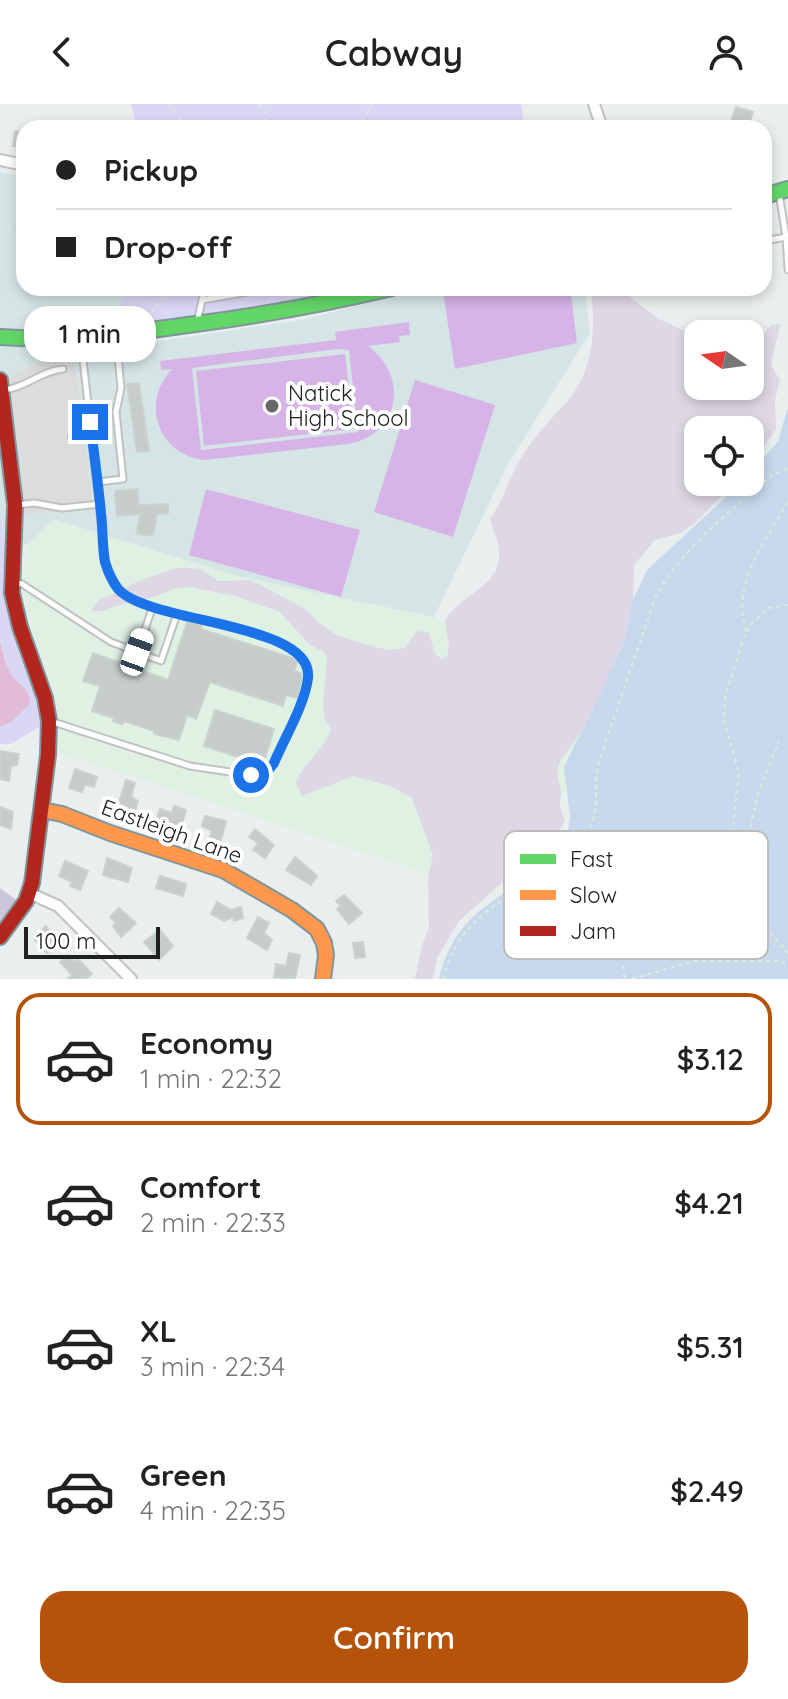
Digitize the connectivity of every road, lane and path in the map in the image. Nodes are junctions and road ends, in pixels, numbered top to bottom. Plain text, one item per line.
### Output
1 (777, 192) edge
2 (786, 237) junction
3 (772, 240) edge
4 (788, 270) edge
5 (164, 296) edge
6 (203, 296) edge
7 (225, 296) edge
8 (346, 296) edge
9 (202, 300) junction
10 (196, 324) junction
11 (137, 332) junction
12 (116, 335) junction
13 (0, 337) edge
14 (81, 338) junction
15 (63, 369) dead end
16 (1, 386) edge
17 (92, 433) junction
18 (71, 437) dead end
19 (788, 468) edge
20 (98, 482) junction
21 (788, 501) edge
22 (100, 504) junction
23 (15, 505) junction
24 (9, 575) junction
25 (788, 605) edge
26 (152, 609) junction
27 (177, 614) junction
28 (746, 632) junction
29 (137, 652) junction
30 (49, 721) junction
31 (779, 741) dead end
32 (42, 810) junction
33 (587, 831) edge
34 (733, 831) edge
35 (750, 831) edge
36 (29, 893) junction
37 (504, 900) edge
38 (768, 930) edge
39 (0, 937) edge
40 (788, 953) edge
41 (788, 964) edge
42 (623, 966) dead end
43 (131, 979) edge
44 (323, 979) edge
45 (443, 979) edge
46 (625, 979) edge
47 (632, 979) edge

1 - 2 lane
2 - 3 lane
2 - 4 lane
5 - 11 path
6 - 9 lane
7 - 9 lane
8 - 10 street
9 - 10 lane
10 - 11 street
11 - 12 street
12 - 14 street
12 - 20 lane
13 - 14 street
14 - 17 lane
15 - 16 lane
16 - 23 street
17 - 18 lane
17 - 20 lane
19 - 33 path
20 - 22 lane
21 - 28 path
22 - 23 lane
22 - 26 lane
23 - 24 street
24 - 29 lane
24 - 30 street
25 - 28 path
26 - 27 lane
26 - 29 lane
27 - 29 lane
27 - 30 lane
28 - 34 path
30 - 32 street
31 - 35 path
32 - 36 street
32 - 44 street, Eastleigh Lane
36 - 39 street
36 - 43 street
37 - 45 path
38 - 40 path
41 - 47 path
42 - 46 path

